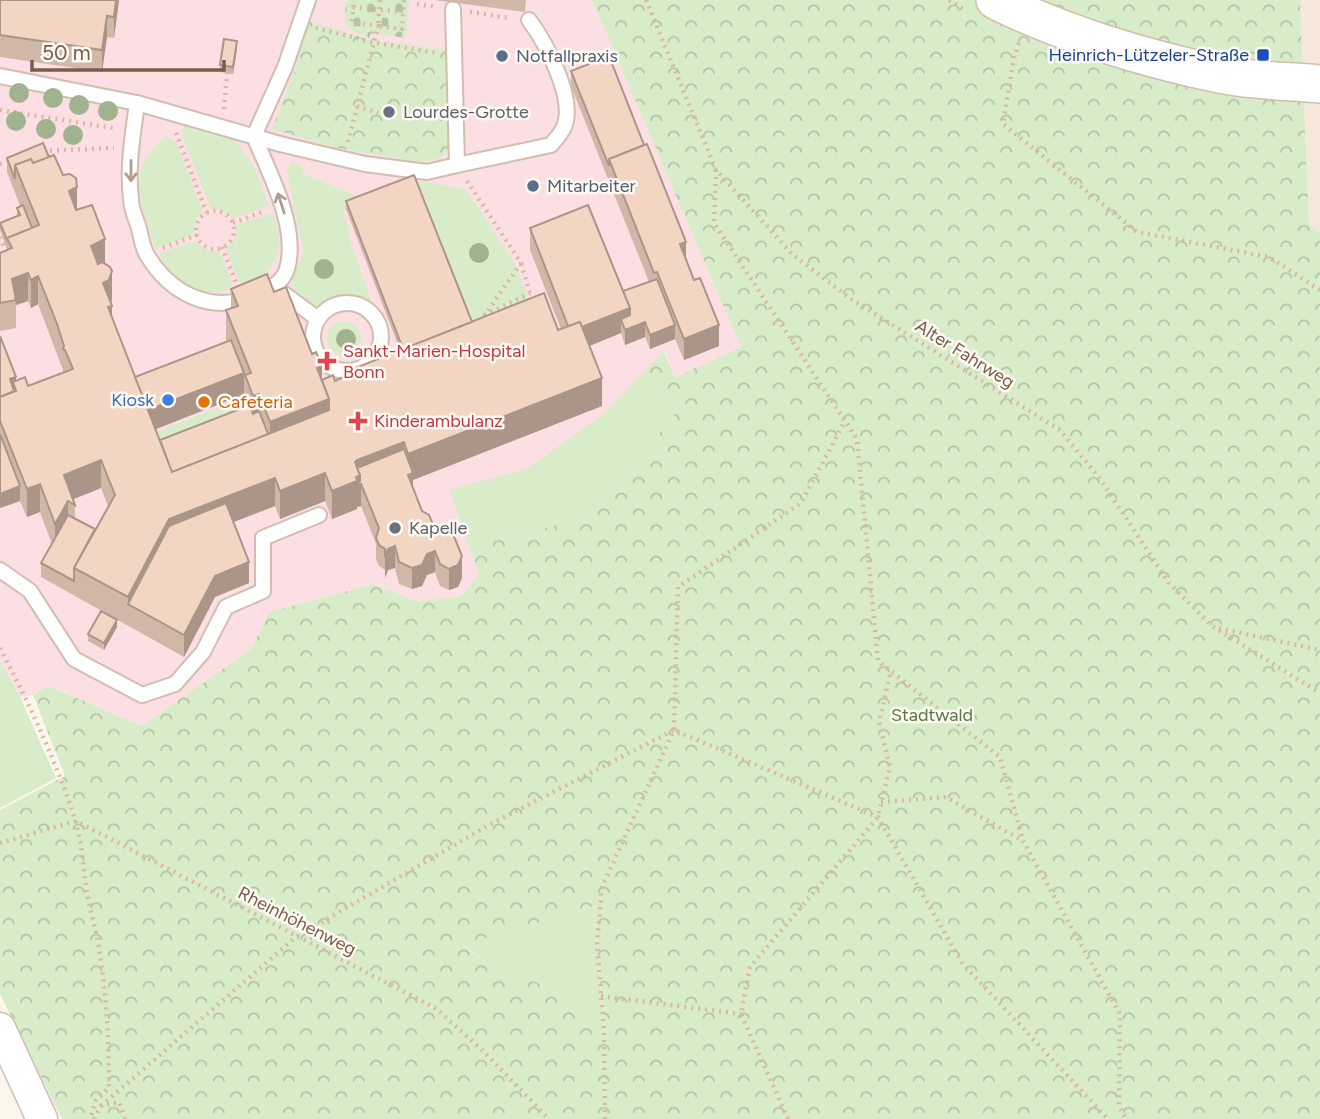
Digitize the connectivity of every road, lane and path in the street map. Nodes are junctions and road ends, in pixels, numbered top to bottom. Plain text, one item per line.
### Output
1 (308, 0) edge
2 (354, 0) edge
3 (380, 0) edge
4 (404, 0) edge
5 (646, 0) edge
6 (996, 0) edge
7 (353, 7) junction
8 (379, 9) junction
9 (453, 9) dead end
10 (403, 12) junction
11 (529, 20) dead end
12 (301, 25) junction
13 (378, 26) junction
14 (1021, 37) dead end
15 (372, 42) junction
16 (454, 54) junction
17 (227, 73) edge
18 (0, 76) edge
19 (1320, 84) edge
20 (137, 103) junction
21 (357, 106) junction
22 (0, 110) edge
23 (167, 113) junction
24 (378, 113) dead end
25 (223, 128) junction
26 (118, 135) dead end
27 (254, 135) junction
28 (119, 148) dead end
29 (33, 154) edge
30 (22, 157) edge
31 (344, 159) junction
32 (0, 164) edge
33 (457, 165) junction
34 (716, 170) junction
35 (282, 205) junction
36 (208, 213) junction
37 (233, 223) junction
38 (197, 235) junction
39 (0, 237) edge
40 (222, 247) junction
41 (146, 254) junction
42 (520, 263) junction
43 (9, 264) edge
44 (275, 287) junction
45 (1320, 290) edge
46 (530, 293) junction
47 (243, 300) junction
48 (532, 300) junction
49 (541, 300) edge
50 (535, 312) edge
51 (318, 319) junction
52 (845, 421) junction
53 (319, 515) dead end
54 (0, 570) edge
55 (1212, 626) junction
56 (0, 648) edge
57 (1320, 650) edge
58 (891, 671) junction
59 (1320, 692) edge
60 (674, 730) junction
61 (881, 802) junction
62 (878, 817) junction
63 (76, 821) junction
64 (1023, 841) junction
65 (0, 844) edge
66 (296, 937) junction
67 (601, 996) junction
68 (741, 1014) junction
69 (0, 1028) edge
70 (101, 1106) junction
71 (42, 1119) edge
72 (92, 1119) edge
73 (125, 1119) edge
74 (549, 1119) edge
75 (605, 1119) edge
76 (788, 1119) edge
77 (1108, 1119) edge
78 (1126, 1119) edge

1 - 12 lane
2 - 7 path
3 - 8 path
4 - 10 path
5 - 34 path, Alter Fahrweg
6 - 19 street
7 - 8 path
7 - 13 path
8 - 10 path
8 - 13 path
9 - 16 lane
10 - 13 path
11 - 33 lane
12 - 15 path
12 - 27 lane
13 - 15 path
14 - 45 path
15 - 16 path
15 - 21 path
16 - 33 lane
17 - 25 path
18 - 20 lane
20 - 23 lane
20 -> 41 lane
21 - 24 path
21 - 31 path
22 - 26 path
23 - 25 lane
23 - 36 path
25 - 27 lane
27 - 31 lane
35 -> 27 lane
28 - 29 path
30 - 32 path
31 - 33 lane
33 - 42 path
34 - 52 path
34 - 55 path, Alter Fahrweg
35 - 37 path
35 - 44 lane
36 - 37 path
36 - 38 path
37 - 40 path
38 - 40 path
38 - 41 path
39 - 43 path
40 - 47 path
41 - 47 lane
42 - 46 path
42 - 46 path
44 - 47 lane
44 - 51 lane
46 - 48 path
48 - 49 path
48 - 50 path
51 - 51 lane
52 - 58 path
52 - 60 path
53 - 54 lane
55 - 57 path
55 - 59 path, Alter Fahrweg
56 - 63 path
58 - 61 path
58 - 64 path
60 - 62 path
60 - 66 path
60 - 67 path
61 - 62 path
61 - 64 path
62 - 68 path
62 - 77 path
63 - 65 path
63 - 66 path, Rheinhöhenweg
63 - 72 path
64 - 78 path
66 - 70 path
66 - 74 path, Rheinhöhenweg
67 - 68 path
67 - 75 path
68 - 76 path
69 - 71 street
70 - 72 path
70 - 73 path

